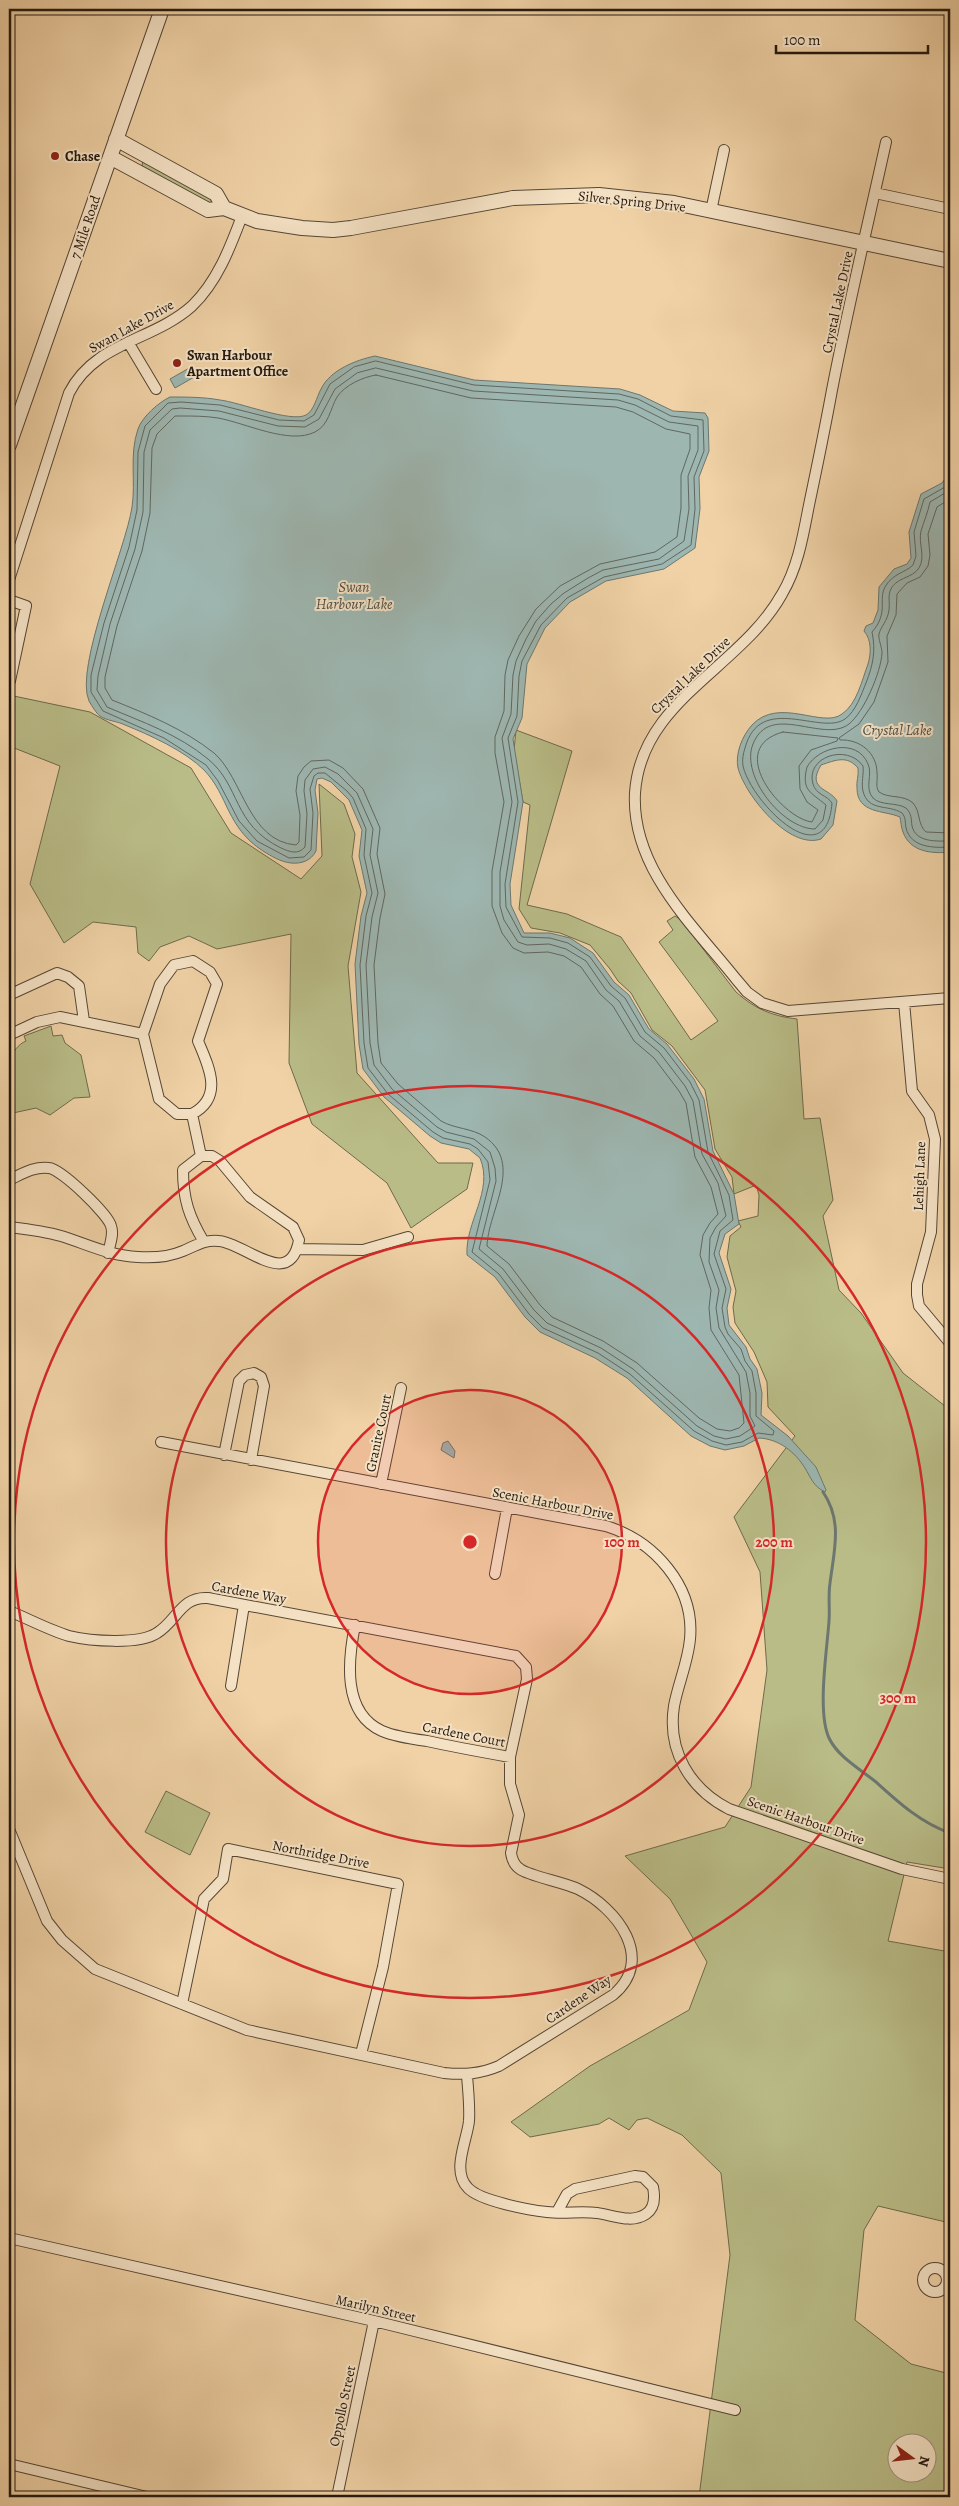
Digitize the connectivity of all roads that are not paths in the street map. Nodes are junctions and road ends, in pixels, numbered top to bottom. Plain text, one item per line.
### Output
1 (162, 9) edge
2 (116, 139) junction
3 (886, 142) dead end
4 (724, 150) dead end
5 (110, 157) junction
6 (874, 193) junction
7 (224, 208) junction
8 (950, 209) edge
9 (711, 211) junction
10 (242, 216) junction
11 (864, 243) junction
12 (950, 261) edge
13 (128, 342) junction
14 (156, 388) dead end
15 (10, 440) edge
16 (9, 580) edge
17 (9, 600) edge
18 (10, 680) edge
19 (9, 995) edge
20 (950, 998) edge
21 (904, 1002) junction
22 (84, 1021) junction
23 (143, 1034) junction
24 (9, 1035) edge
25 (192, 1114) junction
26 (201, 1156) junction
27 (9, 1180) edge
28 (9, 1227) edge
29 (408, 1237) dead end
30 (204, 1242) junction
31 (297, 1249) junction
32 (108, 1253) junction
33 (950, 1343) edge
34 (401, 1388) dead end
35 (161, 1442) dead end
36 (224, 1454) junction
37 (251, 1460) junction
38 (381, 1484) junction
39 (507, 1508) junction
40 (495, 1574) dead end
41 (244, 1605) junction
42 (9, 1611) edge
43 (355, 1625) junction
44 (231, 1686) dead end
45 (510, 1757) junction
46 (9, 1829) edge
47 (950, 1879) edge
48 (182, 2004) junction
49 (361, 2054) junction
50 (467, 2075) junction
51 (557, 2212) junction
52 (9, 2238) edge
53 (374, 2321) junction
54 (735, 2410) dead end
55 (9, 2464) edge
56 (147, 2497) edge
57 (337, 2497) edge

1 - 2 street, 7 Mile Road
2 - 5 street, 7 Mile Road
2 - 7 street, Silver Spring Drive
3 - 6 street, Crystal Lake Drive
4 - 9 street
5 - 7 street, Silver Spring Drive
5 - 15 street, 7 Mile Road
6 - 8 street
6 - 11 street, Crystal Lake Drive
7 - 10 street, Silver Spring Drive
9 - 10 street, Silver Spring Drive
9 - 11 street, Silver Spring Drive
10 - 13 street, Swan Lake Drive
11 - 12 street, Silver Spring Drive
11 - 21 street, Crystal Lake Drive
13 - 14 street
13 - 16 street, Swan Lake Drive
17 - 18 street
19 - 22 street
20 - 21 street, Crystal Lake Drive
21 - 33 street, Lehigh Lane
22 - 23 street
22 - 24 street
23 - 25 street
23 - 25 street
25 - 26 street
26 - 30 street
26 - 31 street
27 - 32 street
28 - 32 street
29 - 31 street
30 - 31 street
30 - 32 street
34 - 38 street, Granite Court
35 - 36 street, Scenic Harbour Drive
36 - 37 street, Scenic Harbour Drive
36 - 37 street
37 - 38 street, Scenic Harbour Drive
38 - 39 street, Scenic Harbour Drive
39 - 40 street
39 - 47 street, Scenic Harbour Drive
41 - 42 street, Cardene Way
41 - 43 street, Cardene Way
41 - 44 street
43 - 45 street, Cardene Court
43 - 45 street, Cardene Court
45 - 50 street, Cardene Way
46 - 48 street
48 - 49 street
48 - 49 street, Northridge Drive
49 - 50 street
50 - 51 street
51 - 51 street
52 - 53 street, Marilyn Street
53 - 54 street, Marilyn Street
53 - 57 street, Oppollo Street
55 - 56 street

